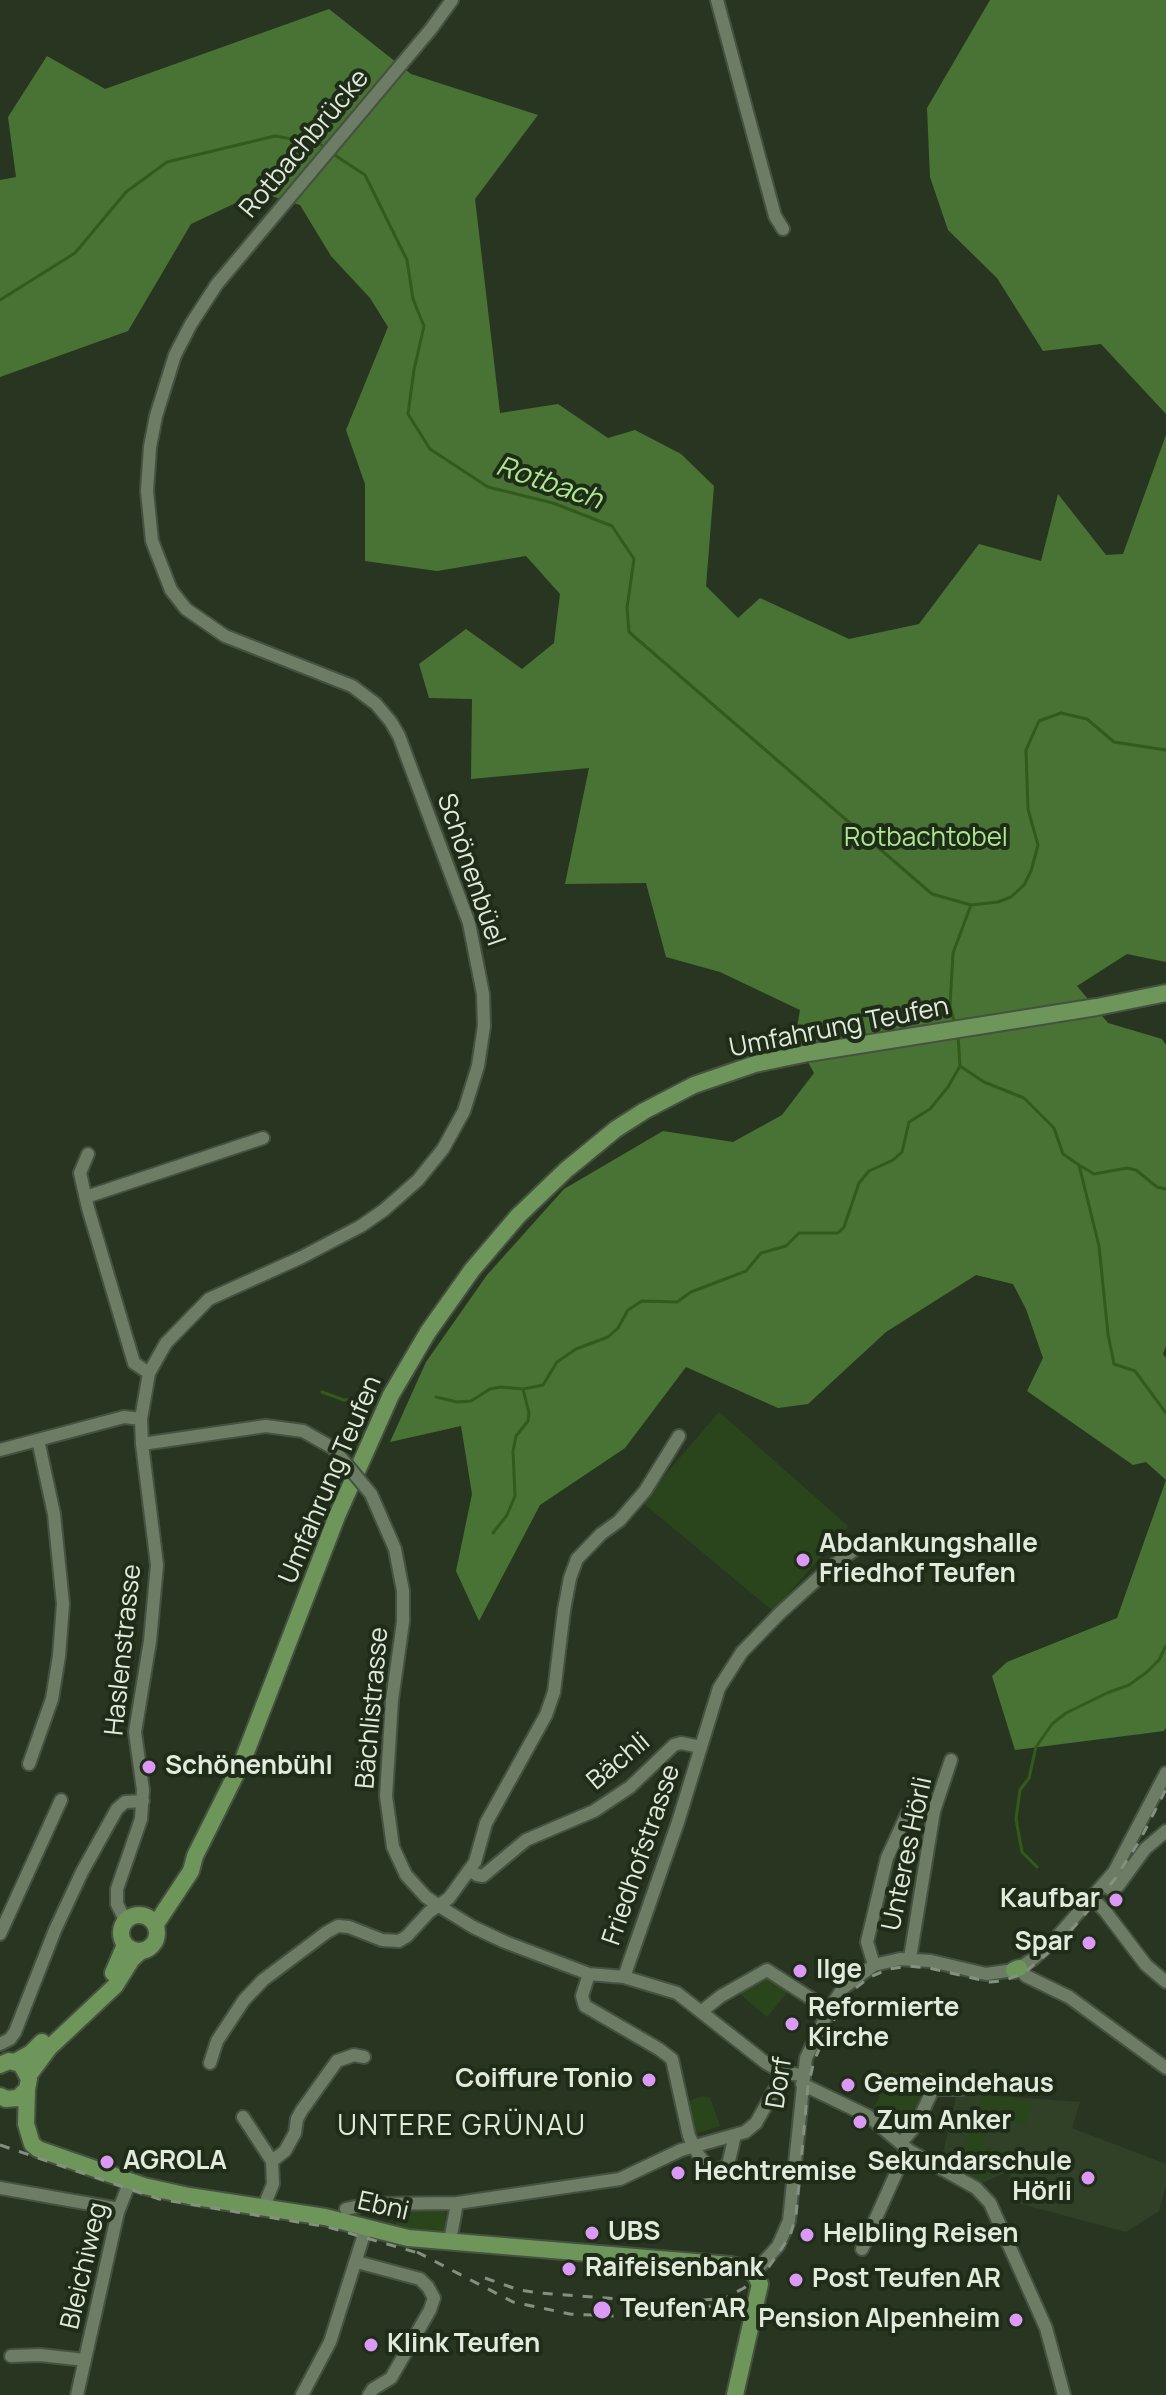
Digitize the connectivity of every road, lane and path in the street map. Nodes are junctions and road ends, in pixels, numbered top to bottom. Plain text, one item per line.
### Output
1 (452, 0) edge
2 (717, 0) edge
3 (783, 229) dead end
4 (171, 590) joint
5 (1159, 994) edge
6 (263, 1138) dead end
7 (88, 1154) dead end
8 (86, 1197) junction
9 (335, 1240) joint
10 (149, 1373) junction
11 (141, 1419) junction
12 (679, 1436) dead end
13 (38, 1440) junction
14 (142, 1444) junction
15 (0, 1450) edge
16 (858, 1547) dead end
17 (701, 1747) junction
18 (951, 1760) dead end
19 (29, 1764) dead end
20 (1166, 1773) edge
21 (61, 1800) dead end
22 (143, 1801) junction
23 (907, 1814) dead end
24 (1166, 1831) edge
25 (195, 1856) junction
26 (469, 1870) junction
27 (1104, 1885) junction
28 (1092, 1898) junction
29 (439, 1906) junction
30 (133, 1917) junction
31 (156, 1924) junction
32 (0, 1934) edge
33 (133, 1948) junction
34 (910, 1958) junction
35 (874, 1965) junction
36 (1016, 1969) junction
37 (589, 1974) junction
38 (624, 1977) junction
39 (1166, 1982) edge
40 (829, 2010) junction
41 (702, 2011) junction
42 (0, 2044) edge
43 (364, 2057) dead end
44 (7, 2063) edge
45 (210, 2063) dead end
46 (1166, 2068) edge
47 (784, 2073) junction
48 (802, 2080) junction
49 (28, 2082) junction
50 (962, 2089) dead end
51 (3, 2098) edge
52 (243, 2117) dead end
53 (26, 2124) junction
54 (735, 2135) junction
55 (693, 2146) junction
56 (904, 2146) junction
57 (272, 2161) junction
58 (130, 2181) junction
59 (0, 2188) edge
60 (457, 2203) junction
61 (264, 2206) junction
62 (119, 2209) junction
63 (346, 2209) dead end
64 (366, 2228) junction
65 (450, 2241) junction
66 (862, 2249) dead end
67 (357, 2262) junction
68 (754, 2273) junction
69 (11, 2356) dead end
70 (85, 2360) junction
71 (77, 2395) edge
72 (302, 2395) edge
73 (369, 2395) edge
74 (735, 2395) edge
75 (1064, 2395) edge

1 - 4 street, Rotbachbrücke
2 - 3 street
4 - 9 street, Schönenbüel
5 - 25 main road, Umfahrung Teufen
6 - 8 street
7 - 8 street
8 - 10 street
9 - 10 street, Haslenstrasse
10 - 11 street, Haslenstrasse
11 - 13 street
11 - 14 street, Haslenstrasse
12 - 26 street
13 - 15 street
13 - 19 street
14 - 22 street, Haslenstrasse
14 - 29 street, Bächlistrasse, bridge
16 - 17 street
17 - 26 street, Bächli
17 - 38 street, Friedhofstrasse
18 - 34 street, Unteres Hörli
20 - 27 street
21 - 32 street
22 - 30 street, Haslenstrasse
22 - 42 street
23 - 35 street
24 - 27 street
25 - 30 main road, Umfahrung Teufen
25 - 31 main road, Umfahrung Teufen
26 - 29 street
27 - 28 street
28 - 36 street
28 - 39 street
29 - 37 street, Bächlistrasse
29 - 45 street
30 - 31 main road
30 - 33 main road
31 - 33 main road
33 - 44 main road
33 - 49 main road
34 - 35 street, Dorf
34 - 36 street, Dorf
35 - 40 street, Dorf
36 - 46 street
37 - 38 street, Bächlistrasse
37 - 55 street
38 - 41 street, Bächlistrasse
40 - 41 street
40 - 48 street, Dorf
41 - 47 street, Bächlistrasse
43 - 57 street
44 - 49 main road
47 - 48 street, Bächlistrasse
47 - 54 street
48 - 56 street, Bächlistrasse
48 - 68 street, Dorf
49 - 51 main road
49 - 53 main road
50 - 56 street
51 - 53 main road, Ebni
52 - 57 street
53 - 58 main road, Ebni
54 - 55 street
54 - 55 street
55 - 60 street
56 - 66 street
56 - 75 street, Bächlistrasse
57 - 61 street
58 - 61 main road, Ebni
58 - 62 street, Bleichiweg
59 - 62 street
60 - 63 street
60 - 65 street
61 - 64 main road, Ebni
62 - 70 street, Bleichiweg
64 - 65 main road, Ebni
64 - 67 street
65 - 68 main road, Ebni
67 - 72 street
67 - 73 street
68 - 74 main road
69 - 70 street, Bleichiweg
70 - 71 street, Bleichiweg

